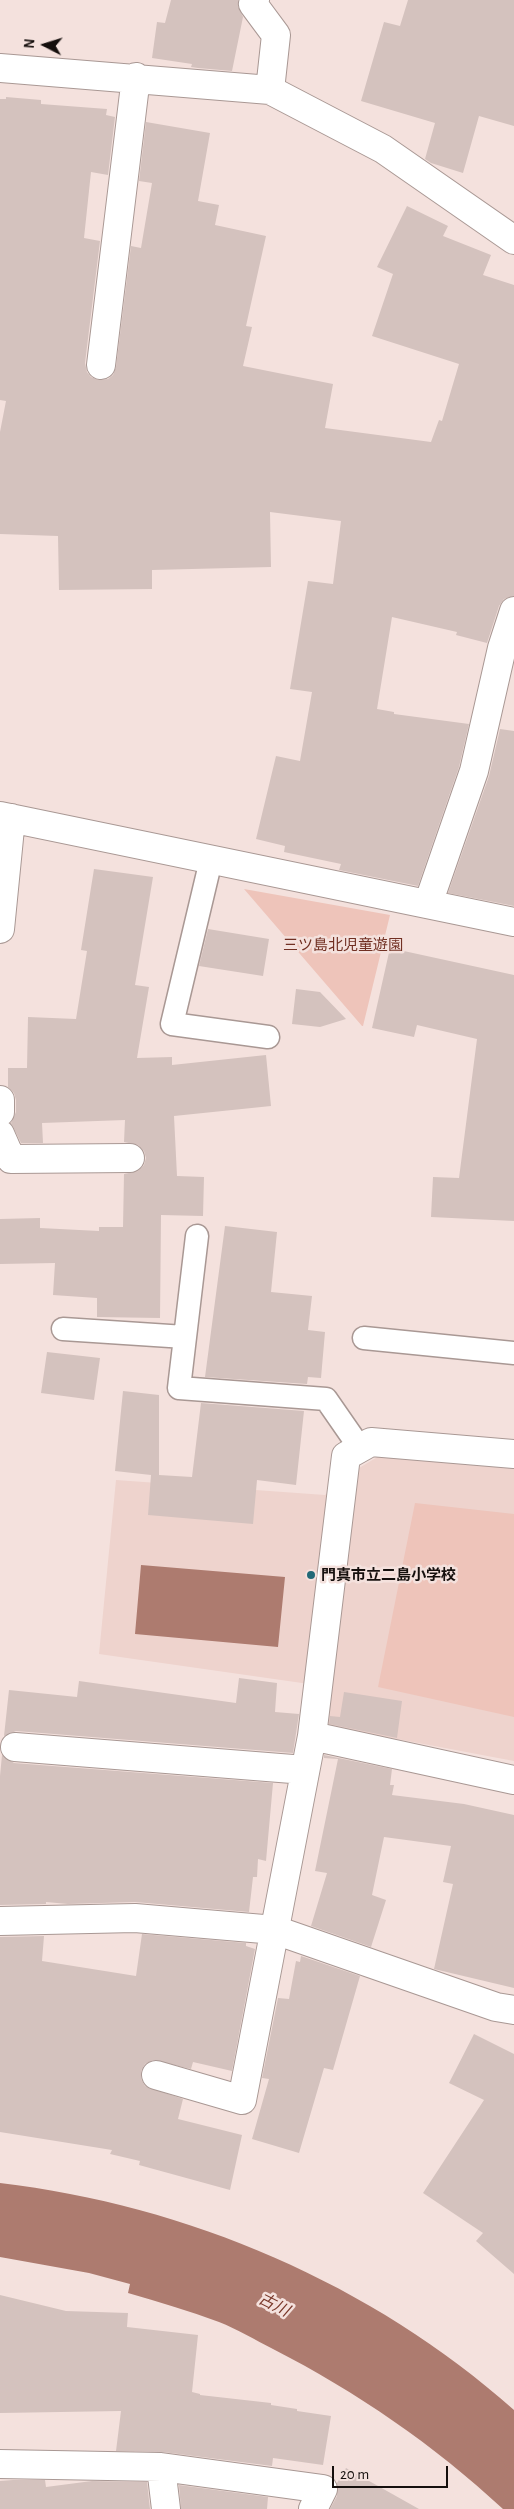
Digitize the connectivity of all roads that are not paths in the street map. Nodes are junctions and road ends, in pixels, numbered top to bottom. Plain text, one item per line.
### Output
1 (255, 0) edge
2 (0, 68) edge
3 (136, 77) junction
4 (270, 90) junction
5 (514, 240) edge
6 (101, 365) dead end
7 (514, 611) edge
8 (6, 817) edge
9 (211, 860) junction
10 (428, 904) junction
11 (514, 922) edge
12 (0, 929) edge
13 (268, 1037) dead end
14 (0, 1100) edge
15 (0, 1112) edge
16 (0, 1134) edge
17 (130, 1158) dead end
18 (197, 1236) dead end
19 (63, 1329) dead end
20 (185, 1336) junction
21 (364, 1338) dead end
22 (514, 1353) edge
23 (360, 1448) junction
24 (514, 1454) edge
25 (312, 1736) junction
26 (15, 1748) dead end
27 (305, 1770) junction
28 (514, 1780) edge
29 (0, 1921) edge
30 (275, 1930) junction
31 (514, 2010) edge
32 (156, 2076) dead end
33 (0, 2464) edge
34 (161, 2466) junction
35 (166, 2509) edge
36 (314, 2509) edge

1 - 4 street
2 - 3 street
3 - 4 street
3 - 6 street
4 - 5 street
7 - 10 street
8 - 9 street
8 - 12 street
9 - 10 street
9 - 13 lane
10 - 11 street
14 - 15 street
16 - 17 street
18 - 20 lane
19 - 20 lane
20 - 23 lane
21 - 22 lane
23 - 24 street
23 - 25 street
25 - 27 street
25 - 28 street
26 - 27 street
27 - 30 street
29 - 30 street
30 - 31 street
30 - 32 street
33 - 34 street
34 - 35 street
34 - 36 street

